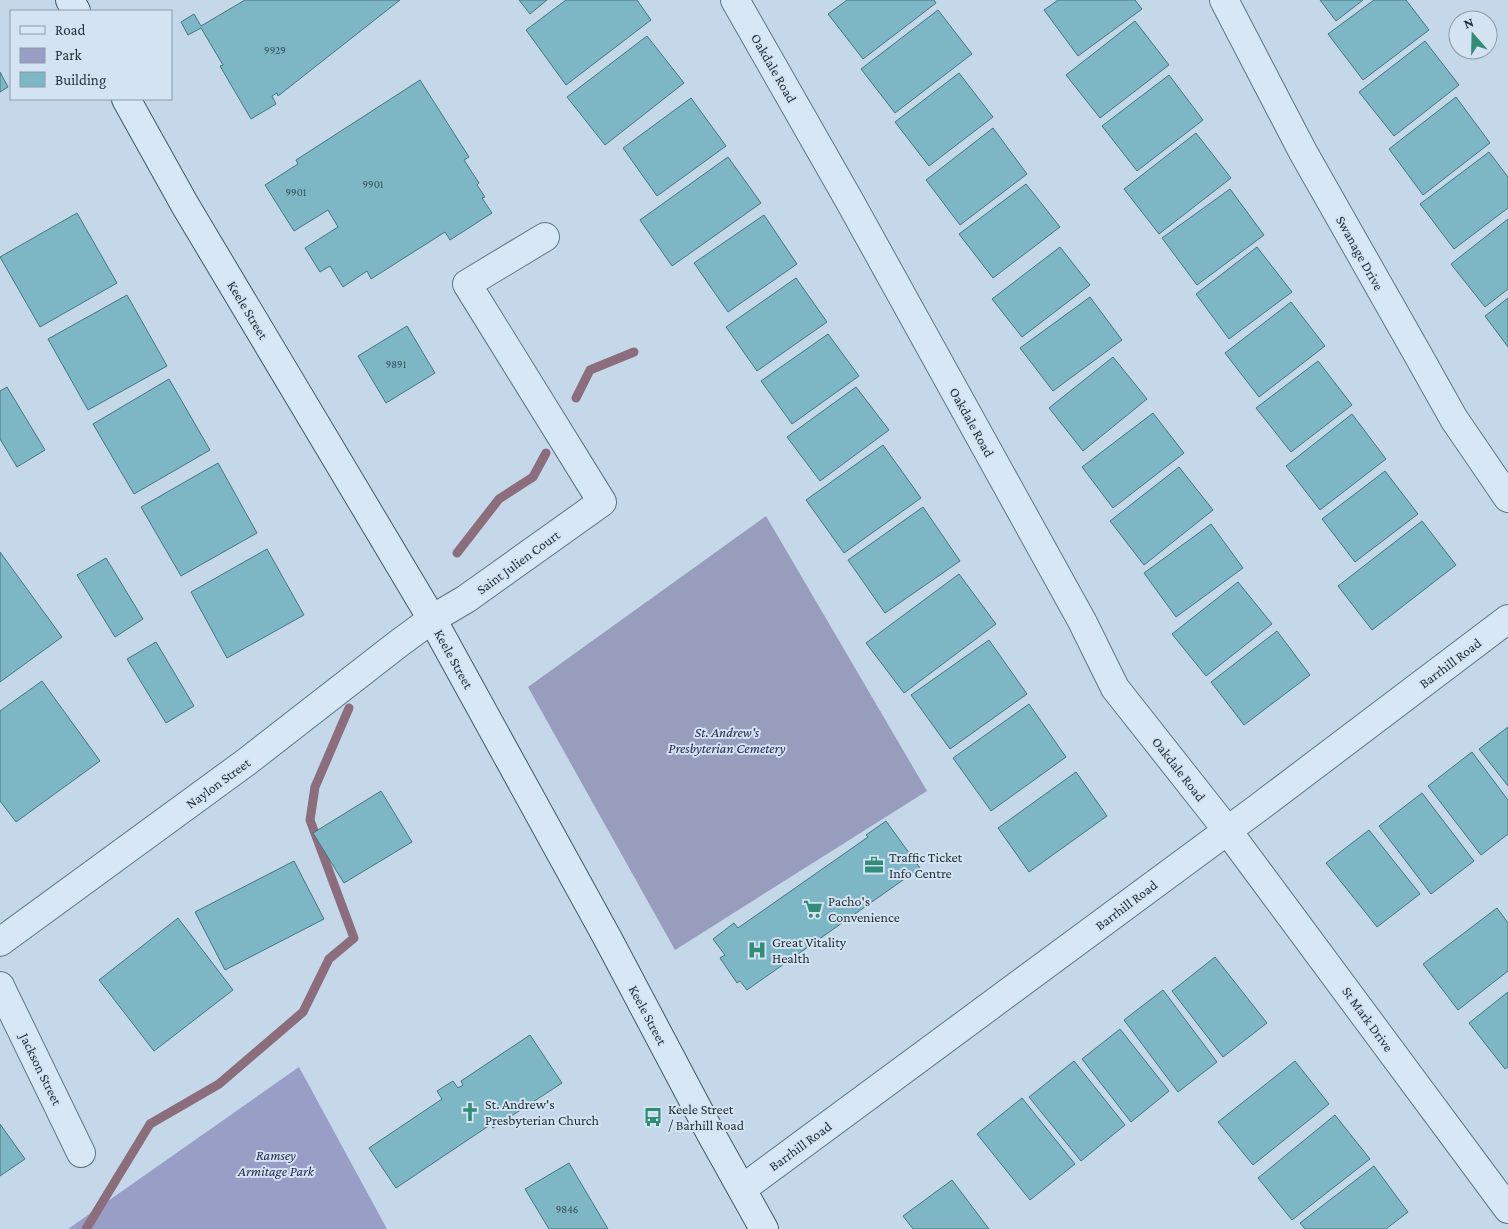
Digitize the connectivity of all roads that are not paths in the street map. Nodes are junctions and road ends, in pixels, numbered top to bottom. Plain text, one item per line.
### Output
1 (735, 0) edge
2 (1224, 0) edge
3 (127, 100) edge
4 (544, 237) dead end
5 (1508, 498) edge
6 (1508, 619) edge
7 (432, 620) junction
8 (1228, 830) junction
9 (0, 942) edge
10 (0, 986) edge
11 (82, 1152) dead end
12 (742, 1189) junction
13 (1508, 1209) edge
14 (764, 1229) edge

1 - 8 street, Oakdale Road
2 - 5 street, Swanage Drive
3 - 7 street, Keele Street
4 - 7 street, Saint Julien Court
6 - 8 street, Barrhill Road
7 - 9 street, Naylon Street
7 - 12 street, Keele Street
8 - 12 street, Barrhill Road
8 - 13 street, St Mark Drive
10 - 11 street, Jackson Street
12 - 14 street, Keele Street

